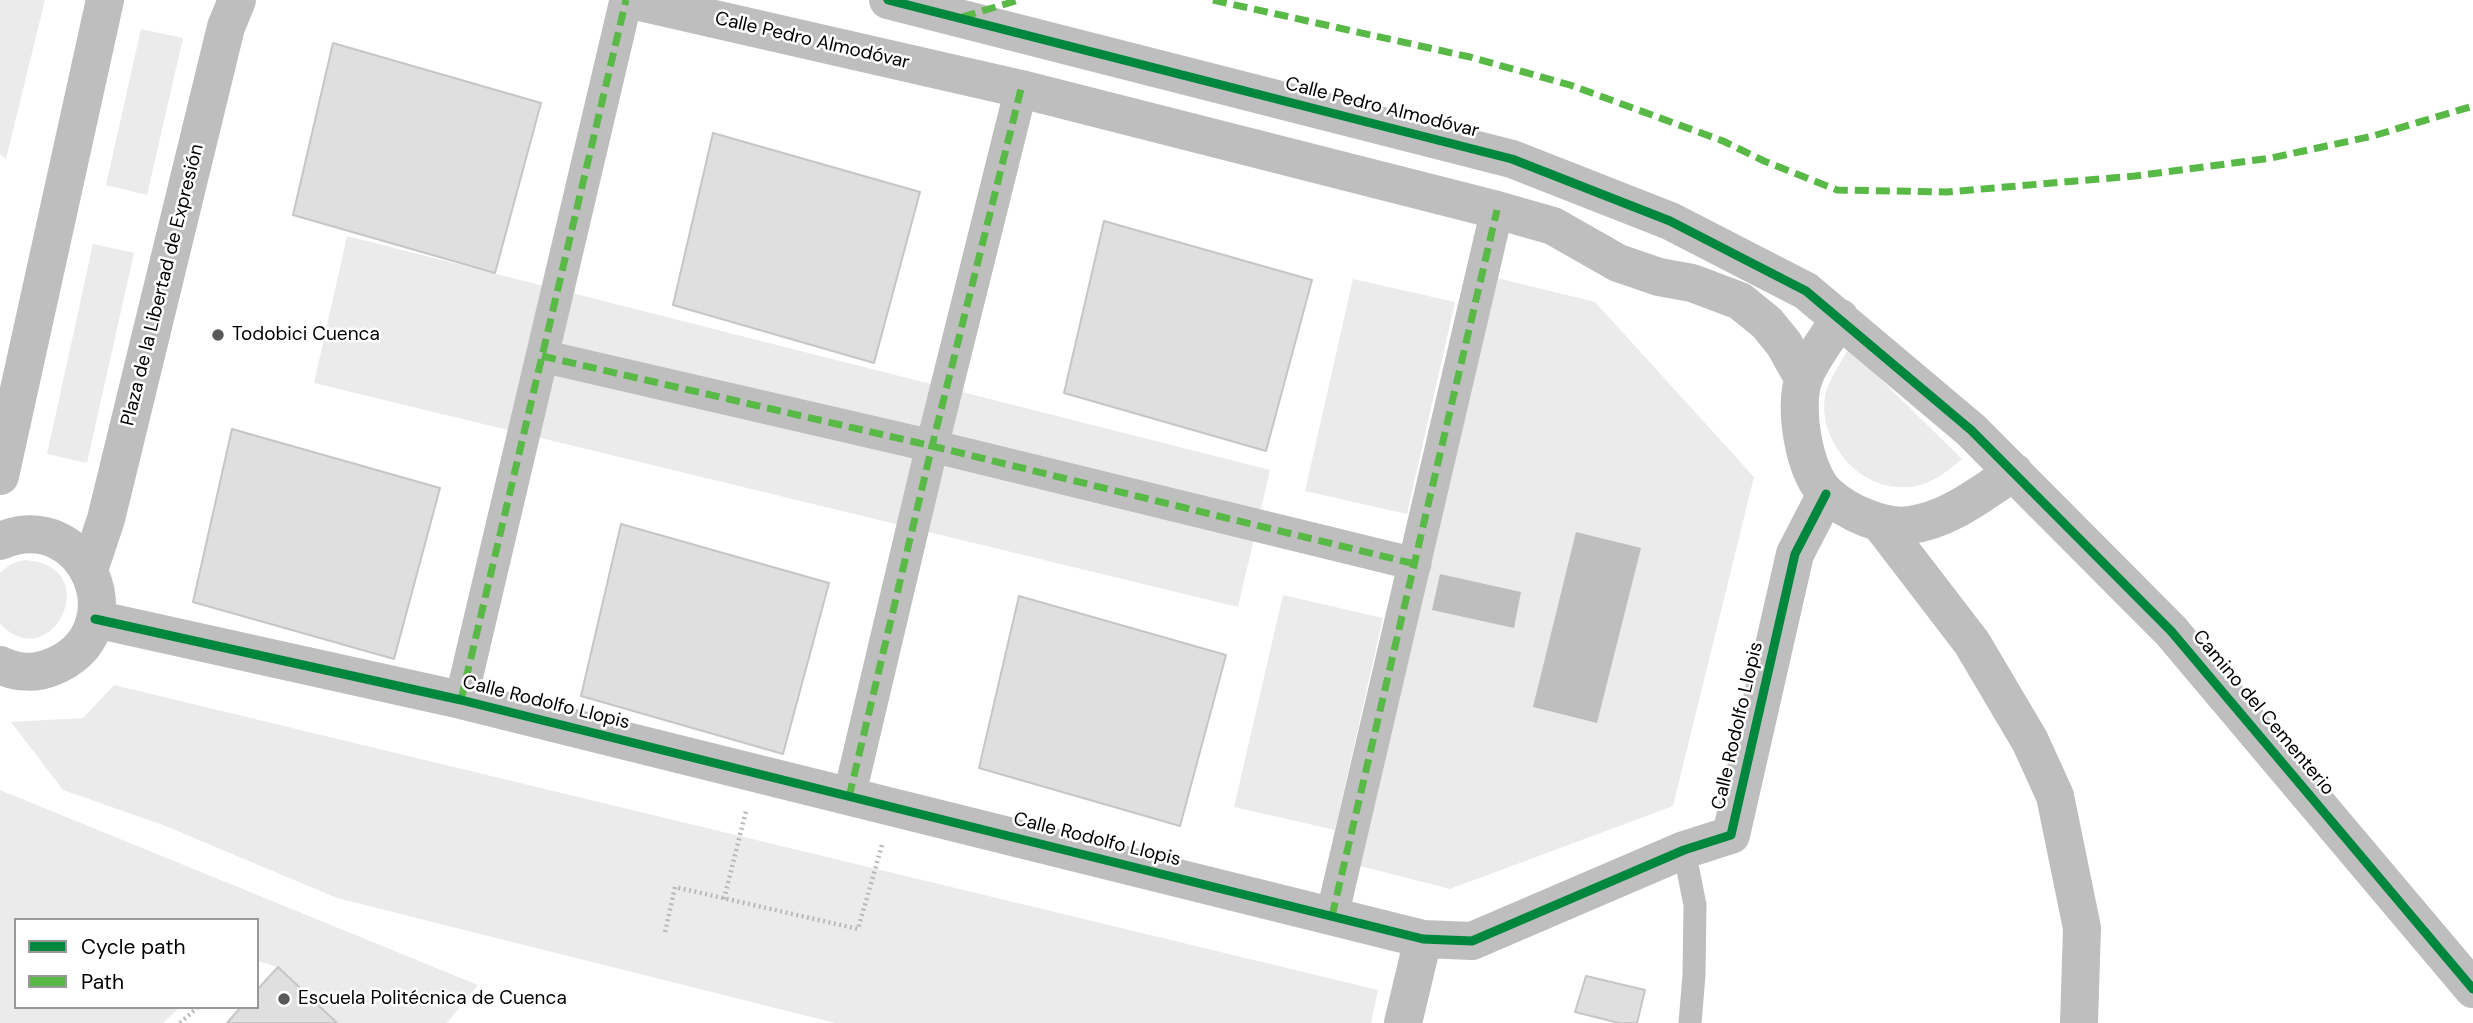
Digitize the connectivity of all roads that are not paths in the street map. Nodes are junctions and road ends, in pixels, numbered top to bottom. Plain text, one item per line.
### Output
1 (105, 0) edge
2 (237, 0) edge
3 (629, 0) edge
4 (888, 0) edge
5 (1021, 89) junction
6 (1497, 210) junction
7 (1840, 318) junction
8 (542, 355) junction
9 (1803, 378) junction
10 (932, 446) junction
11 (2014, 472) junction
12 (0, 477) edge
13 (1826, 494) junction
14 (1880, 523) junction
15 (0, 541) edge
16 (1415, 564) junction
17 (89, 570) junction
18 (95, 619) junction
19 (3, 672) edge
20 (461, 701) junction
21 (849, 797) junction
22 (1684, 850) junction
23 (1332, 916) junction
24 (1423, 939) junction
25 (2473, 989) edge
26 (1404, 1023) edge
27 (1690, 1023) edge
28 (2079, 1023) edge

1 - 12 street
2 - 17 street, Plaza de la Libertad de Expresión
3 - 5 street, Calle Pedro Almodóvar
3 - 8 street
4 - 7 street, Calle Pedro Almodóvar
5 - 6 street, Calle Pedro Almodóvar
5 - 10 street
6 - 9 street, Calle Pedro Almodóvar
6 - 16 street
7 - 9 street
7 - 11 street, Calle Pedro Almodóvar
8 - 10 street
8 - 20 street
9 - 13 street
10 - 16 street
10 - 21 street
11 - 14 street
11 - 25 street, Camino del Cementerio
13 - 14 street
13 - 22 street, Calle Rodolfo Llopis
14 - 28 street
15 - 17 street
16 - 23 street
17 - 18 street
18 - 19 street
18 - 20 street, Calle Rodolfo Llopis
20 - 21 street, Calle Rodolfo Llopis
21 - 23 street, Calle Rodolfo Llopis
22 - 24 street, Calle Rodolfo Llopis
22 - 27 lane
23 - 24 street, Calle Rodolfo Llopis
24 - 26 street

